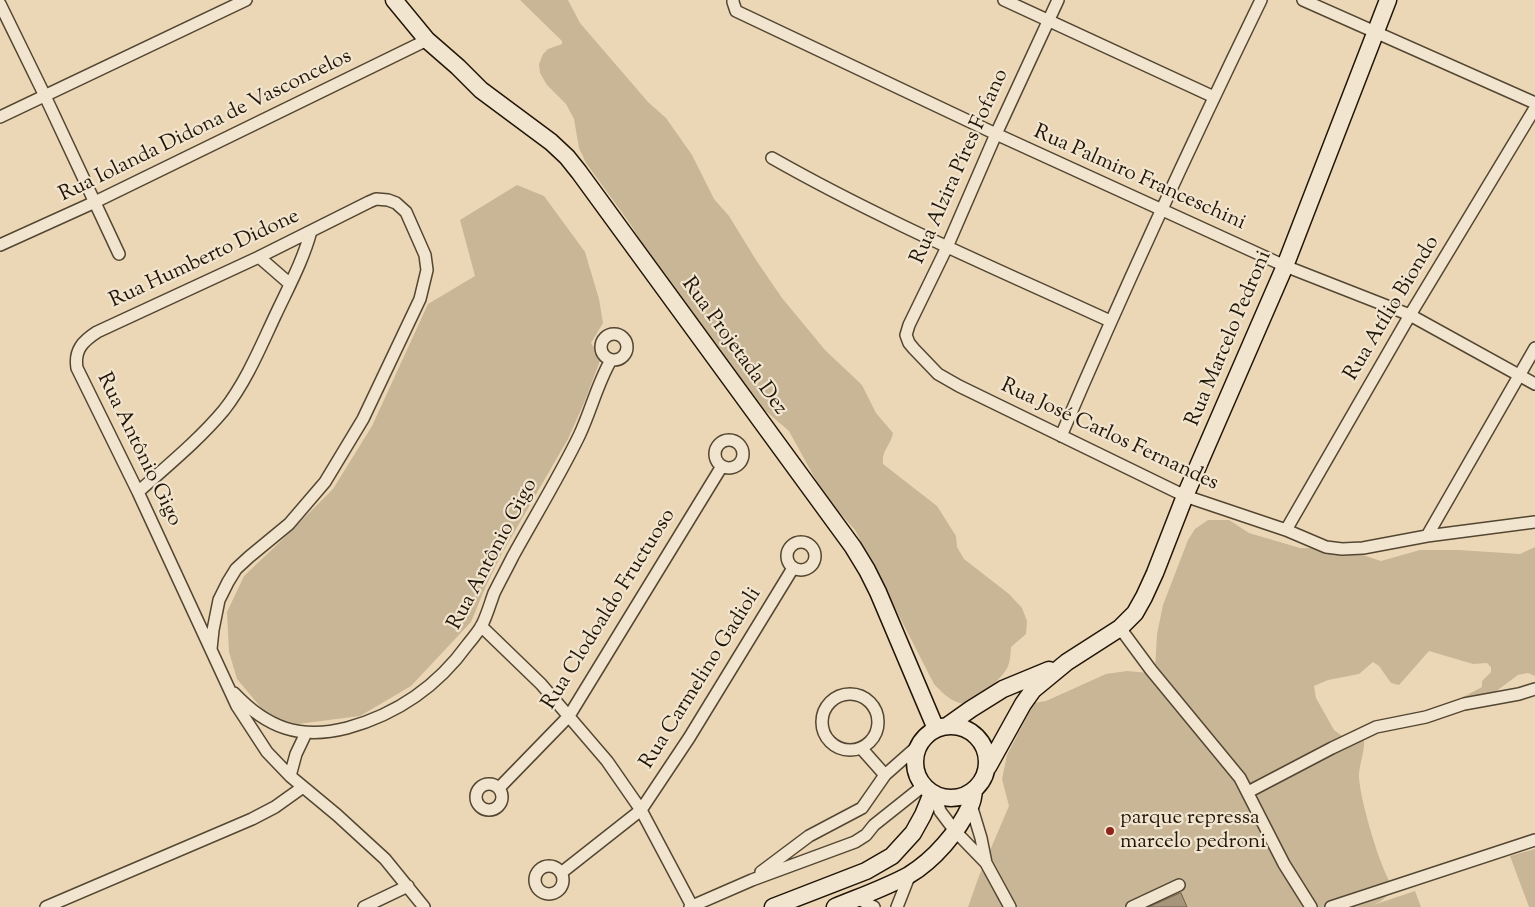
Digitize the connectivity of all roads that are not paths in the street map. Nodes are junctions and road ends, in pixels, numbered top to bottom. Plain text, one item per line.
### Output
1 (246, 0) edge
2 (394, 0) edge
3 (1004, 0) edge
4 (1058, 0) edge
5 (1261, 0) edge
6 (1303, 0) edge
7 (1388, 0) edge
8 (733, 1) edge
9 (0, 4) edge
10 (1049, 20) junction
11 (1375, 32) junction
12 (427, 40) junction
13 (45, 96) junction
14 (1214, 97) junction
15 (1535, 103) edge
16 (1535, 108) edge
17 (0, 117) edge
18 (996, 134) junction
19 (772, 158) dead end
20 (95, 202) junction
21 (1161, 208) junction
22 (311, 231) junction
23 (0, 245) edge
24 (948, 247) junction
25 (118, 254) dead end
26 (259, 257) junction
27 (1285, 266) junction
28 (290, 284) junction
29 (1410, 315) junction
30 (1110, 321) junction
31 (1535, 348) edge
32 (914, 349) joint
33 (611, 360) dead end
34 (77, 368) joint
35 (1520, 375) junction
36 (1535, 384) edge
37 (1061, 436) junction
38 (722, 466) dead end
39 (138, 492) junction
40 (1185, 496) junction
41 (1535, 522) edge
42 (1286, 530) junction
43 (1427, 536) junction
44 (793, 568) dead end
45 (481, 626) junction
46 (1120, 628) junction
47 (211, 649) junction
48 (1067, 662) junction
49 (226, 685) junction
50 (1535, 689) edge
51 (569, 716) junction
52 (942, 728) junction
53 (306, 733) junction
54 (920, 744) junction
55 (861, 748) junction
56 (988, 767) junction
57 (885, 775) junction
58 (290, 776) junction
59 (302, 787) junction
60 (499, 788) dead end
61 (932, 792) junction
62 (1248, 792) junction
63 (972, 798) junction
64 (862, 808) junction
65 (641, 810) junction
66 (874, 825) junction
67 (955, 831) junction
68 (1535, 840) edge
69 (986, 863) junction
70 (561, 873) dead end
71 (910, 874) junction
72 (752, 880) junction
73 (408, 886) junction
74 (1163, 892) dead end
75 (857, 898) junction
76 (46, 907) edge
77 (364, 907) edge
78 (424, 907) edge
79 (691, 907) edge
80 (773, 907) edge
81 (834, 907) edge
82 (874, 907) edge
83 (897, 907) edge
84 (1010, 907) edge
85 (1132, 907) edge
86 (1311, 907) edge
87 (1331, 907) edge

1 - 13 street
2 - 12 street, Rua Projetada Dez
3 - 10 street
4 - 10 street, Rua Alzira Píres Fofano
5 - 14 street
6 - 11 street
7 - 11 street, Rua Marcelo Pedroni
8 - 18 street, Rua Palmiro Franceschini
9 - 13 street
10 - 14 street
10 - 18 street, Rua Alzira Píres Fofano
11 - 15 street
11 - 27 street, Rua Marcelo Pedroni
12 - 20 street, Rua Iolanda Didona de Vasconcelos
12 - 52 street, Rua Projetada Dez
13 - 17 street
13 - 20 street
14 - 21 street
16 - 29 street, Rua Atílio Biondo
18 - 21 street, Rua Palmiro Franceschini
18 - 24 street, Rua Alzira Píres Fofano
19 - 24 street
20 - 23 street, Rua Iolanda Didona de Vasconcelos
20 - 25 street
21 - 27 street, Rua Palmiro Franceschini
21 - 30 street
22 - 26 street, Rua Humberto Didone
22 - 28 street
22 - 47 street, Rua Humberto Didone
24 - 30 street
24 - 32 street, Rua Alzira Píres Fofano
26 - 28 street
26 - 34 street, Rua Humberto Didone
27 - 29 street, Rua Palmiro Franceschini
27 - 40 street, Rua Marcelo Pedroni
28 - 39 street
29 - 35 street, Rua Palmiro Franceschini
29 - 42 street, Rua Atílio Biondo
30 - 37 street
31 - 35 street
32 - 37 street, Rua José Carlos Fernandes
33 - 45 street, Rua Antônio Gigo
34 - 39 street, Rua Antônio Gigo
35 - 36 street, Rua Palmiro Franceschini
35 - 43 street
37 - 40 street, Rua José Carlos Fernandes
38 - 51 street, Rua Clodoaldo Fructuoso
39 - 47 street, Rua Antônio Gigo
40 - 42 street, Rua José Carlos Fernandes
40 - 46 street, Rua Marcelo Pedroni
41 - 43 street, Rua José Carlos Fernandes
42 - 43 street, Rua José Carlos Fernandes
44 - 65 street, Rua Carmelino Gadioli
45 - 51 street
45 - 53 street, Rua Antônio Gigo
46 - 48 street, Rua Marcelo Pedroni
46 - 62 street
47 - 49 street, Rua Antônio Gigo
48 - 52 street, Rua Marcelo Pedroni
48 - 56 street, Rua Marcelo Pedroni
49 - 53 street, Rua Antônio Gigo
49 - 58 street, Rua Antônio Gigo
50 - 62 street
51 - 60 street, Rua Clodoaldo Fructuoso
51 - 65 street
52 - 54 street
52 - 56 street
53 - 58 street
54 - 57 street
54 - 61 street
55 - 55 street
55 - 57 street
56 - 63 street
57 - 64 street
58 - 59 street, Rua Antônio Gigo
59 - 73 street, Rua Antônio Gigo
59 - 76 street
61 - 63 street
61 - 66 street
61 - 67 street
61 - 80 street
62 - 86 street
63 - 67 street
63 - 69 street
64 - 66 street
64 - 72 street
65 - 70 street, Rua Carmelino Gadioli
65 - 79 street
66 - 72 street
67 - 69 street
67 - 71 street
68 - 87 street
69 - 84 street
71 - 75 street
71 - 83 street
72 - 79 street
73 - 77 street
73 - 78 street, Rua Antônio Gigo
74 - 85 street
75 - 81 street
75 - 82 street

